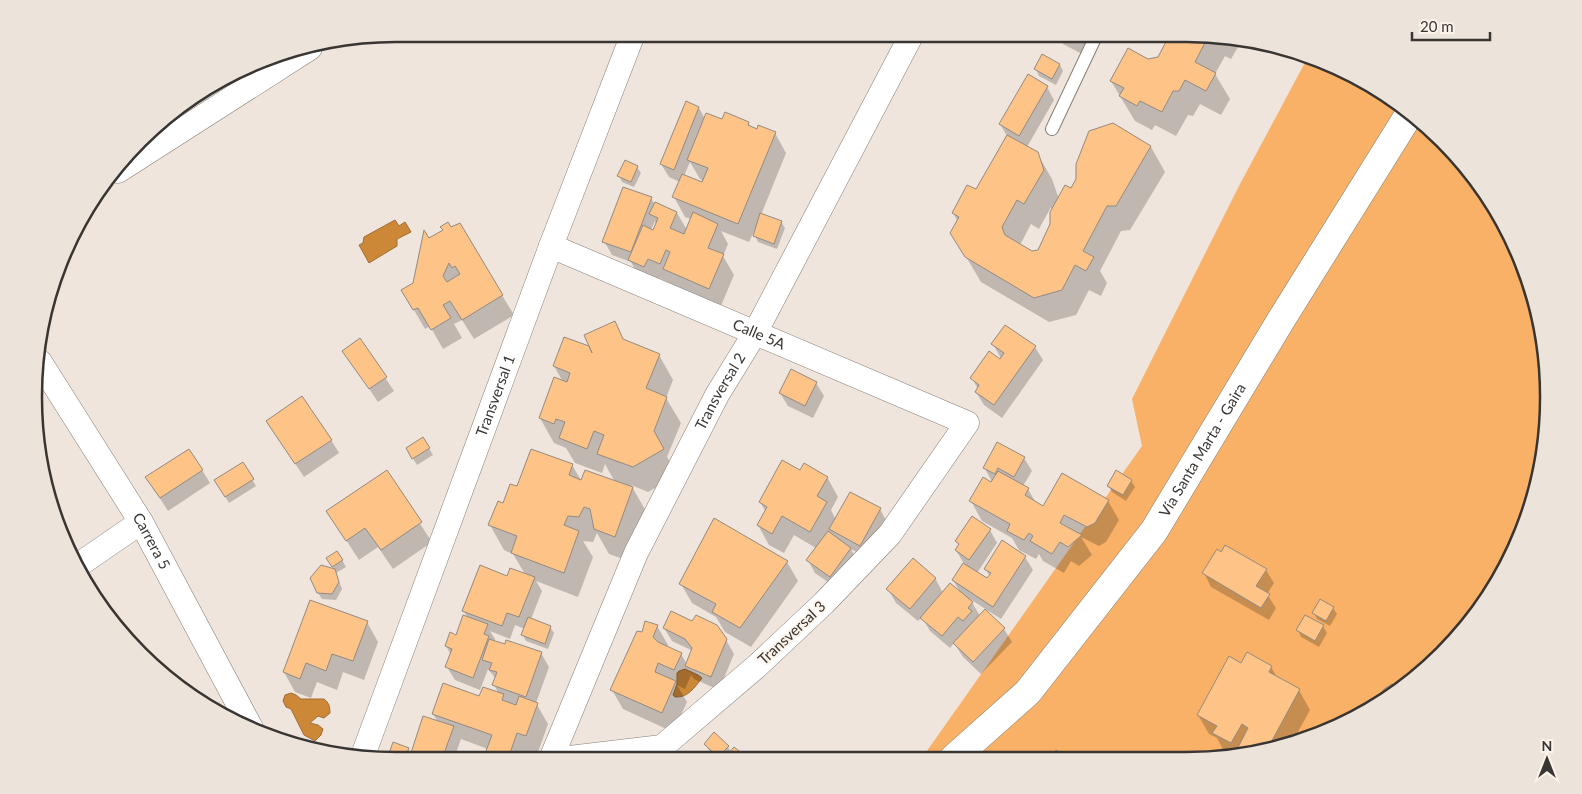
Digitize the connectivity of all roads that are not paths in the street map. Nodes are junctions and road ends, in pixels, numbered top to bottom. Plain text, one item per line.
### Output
1 (630, 42) edge
2 (908, 42) edge
3 (1093, 42) edge
4 (295, 58) edge
5 (1406, 120) edge
6 (1052, 129) dead end
7 (130, 164) edge
8 (551, 246) junction
9 (755, 333) junction
10 (44, 368) edge
11 (967, 423) joint
12 (141, 522) junction
13 (83, 562) edge
14 (245, 718) edge
15 (365, 750) edge
16 (554, 752) edge
17 (620, 752) edge
18 (961, 752) edge

1 - 8 street, Transversal 1
2 - 9 street, Transversal 2
3 - 6 lane
4 - 7 street
5 - 18 main road, Vía Santa Marta - Gaira
8 - 9 street, Calle 5A
8 - 15 street, Transversal 1
9 - 11 street, Calle 5A
9 - 16 street, Transversal 2
10 - 12 street, Carrera 5
11 - 17 street, Transversal 3
12 - 13 street
12 - 14 street, Carrera 5

